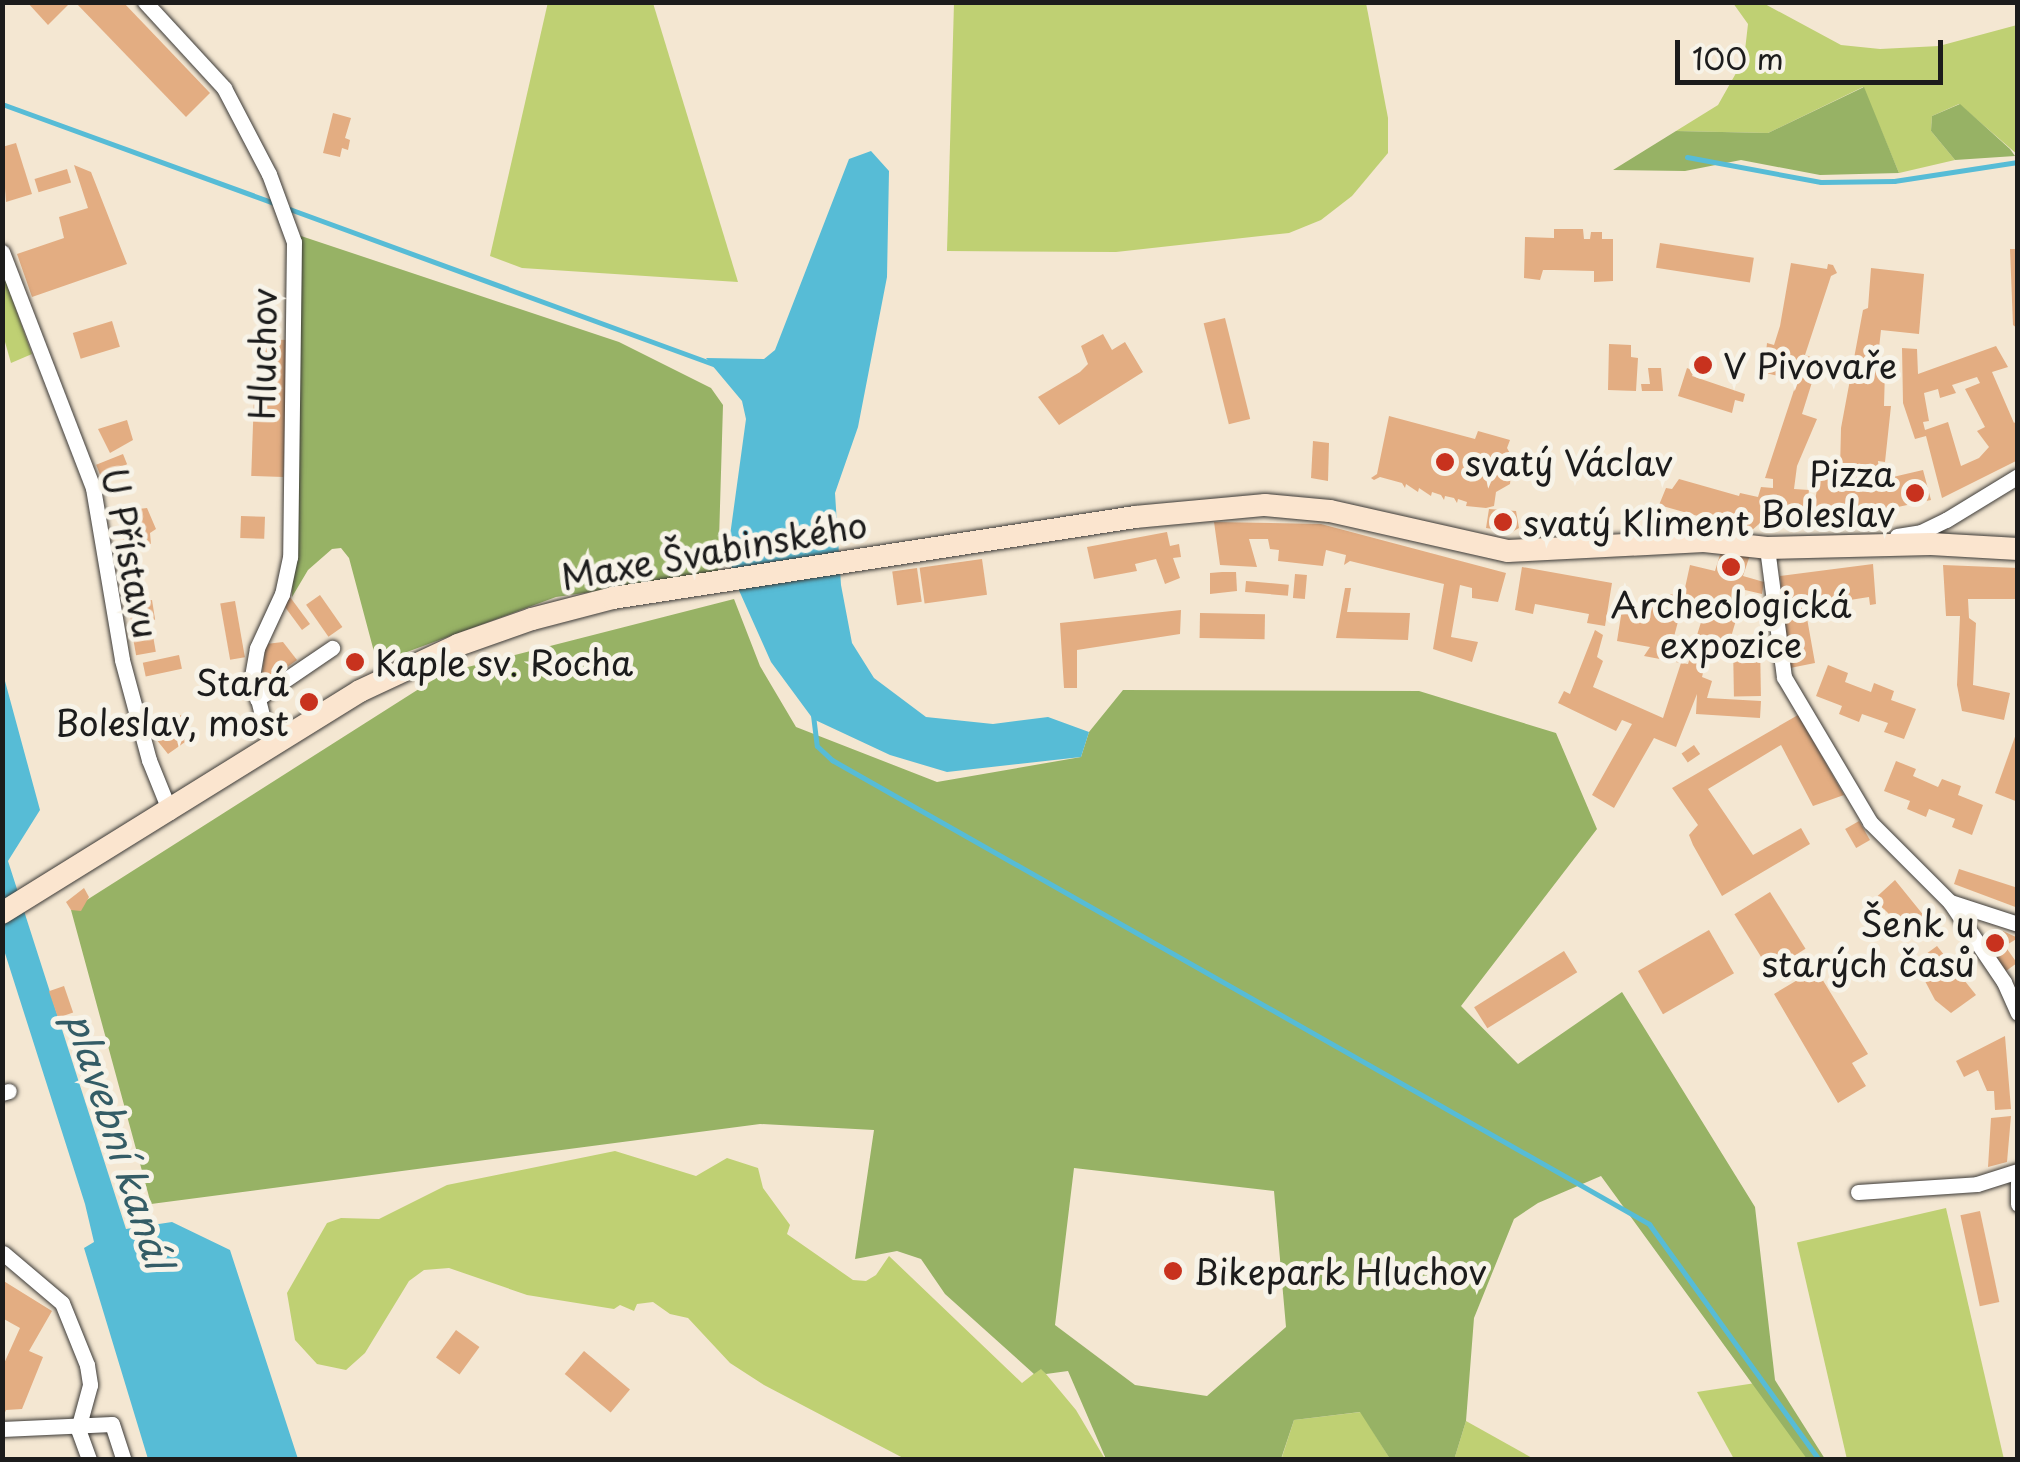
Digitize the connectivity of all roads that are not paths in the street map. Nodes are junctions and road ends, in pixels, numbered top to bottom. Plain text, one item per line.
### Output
1 (145, 2) edge
2 (2, 252) edge
3 (2018, 476) edge
4 (1852, 544) junction
5 (1767, 548) junction
6 (2018, 549) edge
7 (332, 648) dead end
8 (258, 699) junction
9 (276, 742) junction
10 (170, 812) junction
11 (1950, 902) junction
12 (2, 913) edge
13 (2018, 924) edge
14 (2018, 1013) edge
15 (2018, 1171) edge
16 (2018, 1182) edge
17 (1858, 1192) dead end
18 (2018, 1204) edge
19 (3, 1253) edge
20 (78, 1428) junction
21 (2, 1430) edge
22 (90, 1460) edge
23 (124, 1460) edge

1 - 8 street, Hluchov
2 - 10 street, U Přístavu
3 - 4 street
4 - 5 main road
4 - 6 main road
5 - 9 main road, Maxe Švabinského
5 - 11 street
7 - 8 street
8 - 9 street, Hluchov
9 - 10 main road, Maxe Švabinského
10 - 12 main road, Maxe Švabinského
11 - 13 street
11 - 14 street
15 - 17 street
16 - 18 street
19 - 20 street
20 - 21 street
20 - 22 street
20 - 23 street

